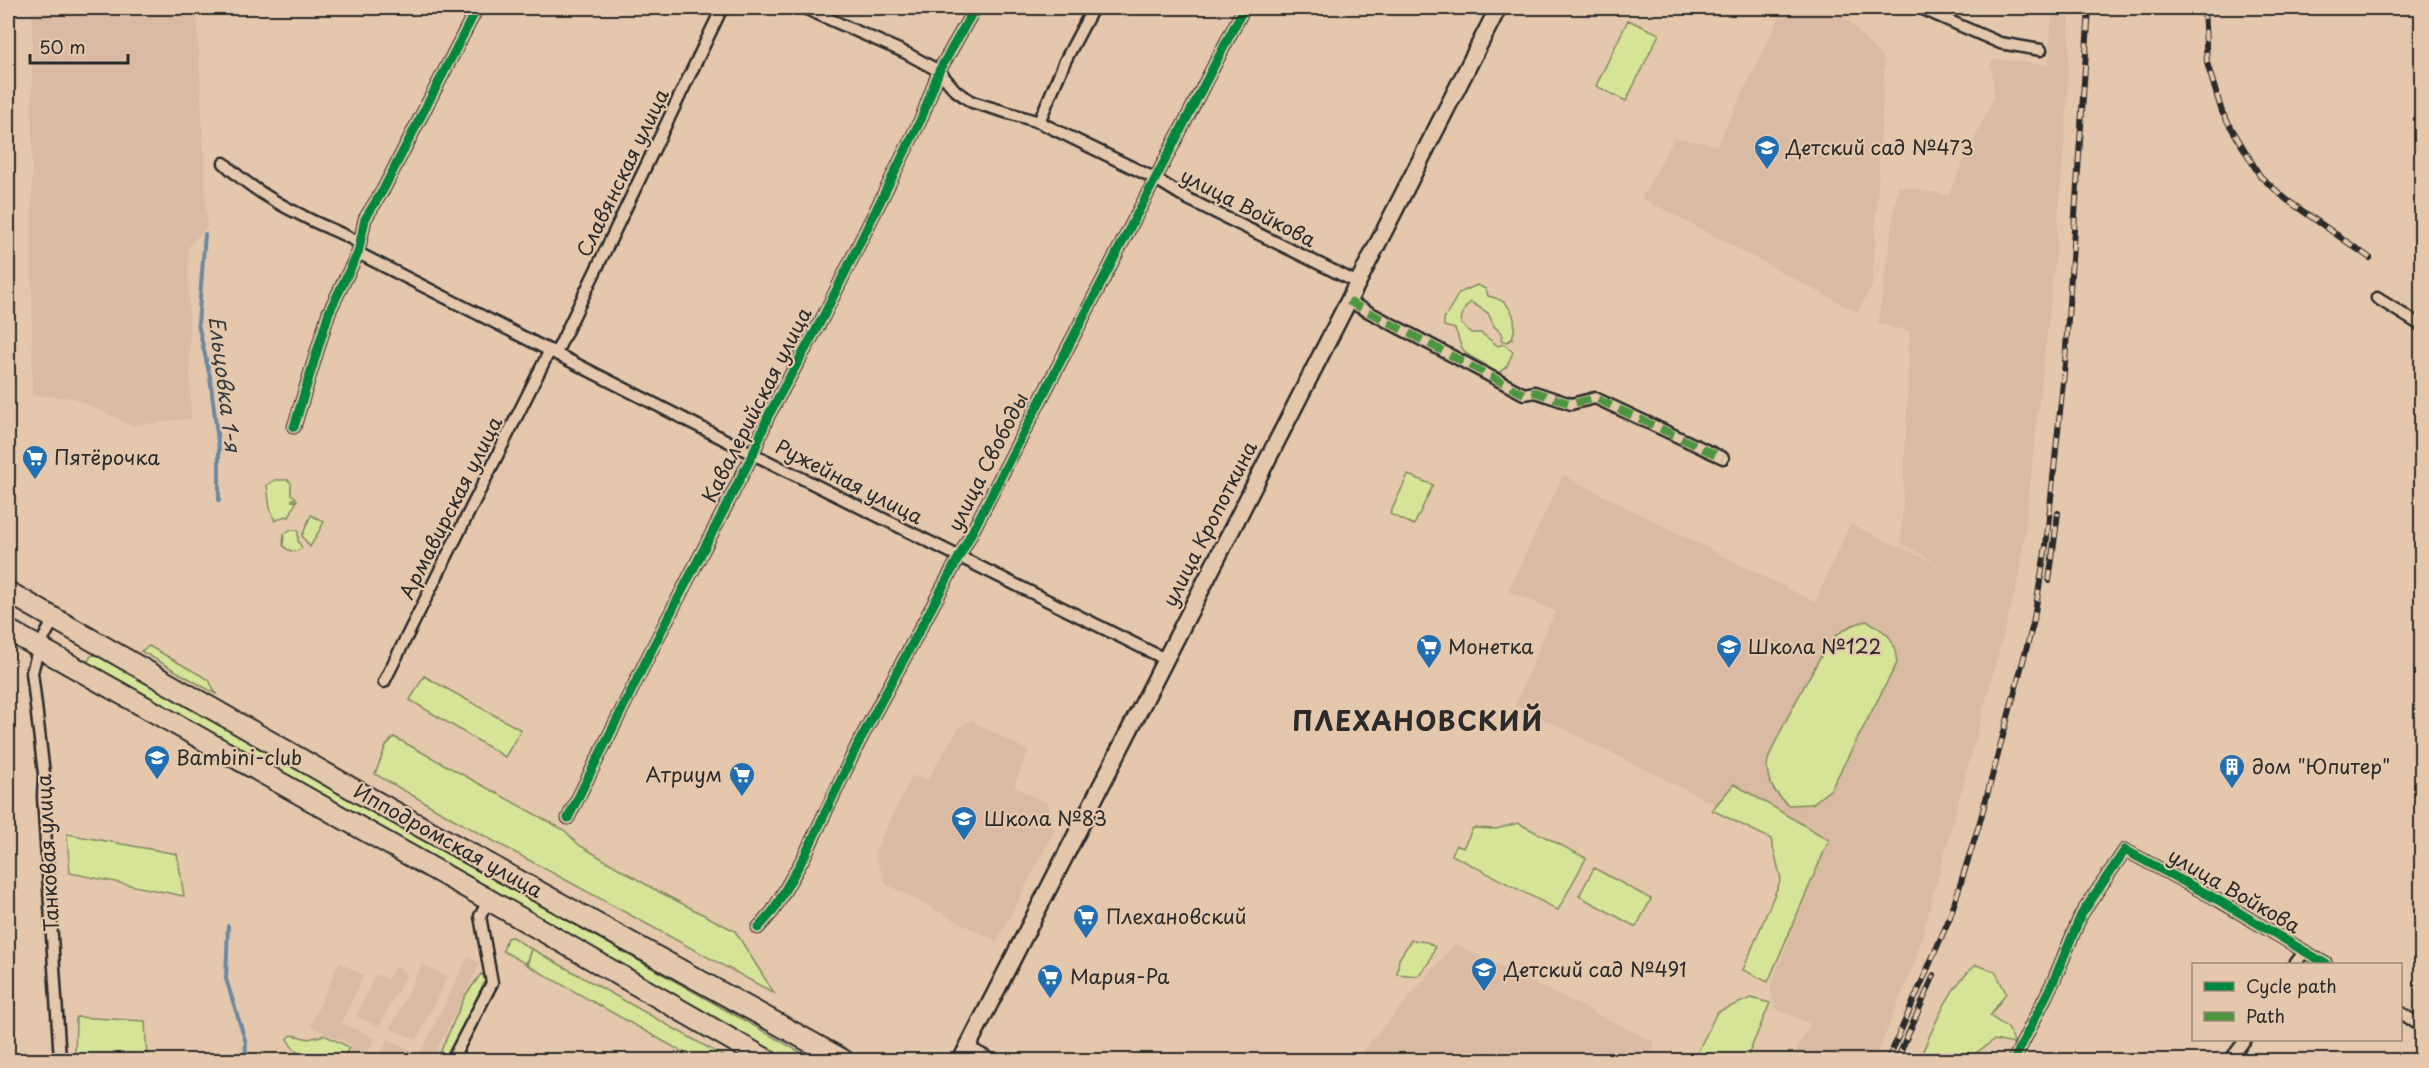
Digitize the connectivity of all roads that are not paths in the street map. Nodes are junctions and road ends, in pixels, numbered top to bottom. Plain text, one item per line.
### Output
1 (477, 8) edge
2 (722, 8) edge
3 (804, 8) edge
4 (975, 8) edge
5 (1093, 8) edge
6 (1244, 8) edge
7 (1498, 8) edge
8 (1920, 8) edge
9 (2041, 50) dead end
10 (939, 71) junction
11 (1040, 122) junction
12 (225, 163) dead end
13 (1154, 178) junction
14 (358, 248) junction
15 (1356, 282) junction
16 (2377, 298) dead end
17 (1348, 301) junction
18 (2421, 326) edge
19 (553, 352) junction
20 (294, 427) dead end
21 (753, 454) junction
22 (1723, 458) dead end
23 (959, 557) junction
24 (8, 592) edge
25 (54, 619) junction
26 (8, 630) edge
27 (92, 640) junction
28 (39, 647) junction
29 (1165, 659) junction
30 (77, 669) junction
31 (384, 682) dead end
32 (568, 818) dead end
33 (489, 900) junction
34 (758, 928) dead end
35 (2304, 952) junction
36 (2296, 963) edge
37 (2324, 963) edge
38 (2402, 1013) edge
39 (2421, 1027) edge
40 (2244, 1041) edge
41 (964, 1054) edge
42 (60, 1060) edge
43 (452, 1060) edge
44 (767, 1060) edge
45 (843, 1060) edge
46 (992, 1060) edge
47 (2014, 1060) edge
48 (2230, 1060) edge

1 - 14 street
2 - 19 street, Славянская улица
3 - 10 street, улица Войкова
4 - 10 street, Кавалерийская улица
5 - 11 street
6 - 13 street, улица Свободы
7 - 15 main road, улица Кропоткина
8 - 9 street
10 - 11 street, улица Войкова
10 - 21 street, Кавалерийская улица
11 - 13 street, улица Войкова
12 - 14 street, Ружейная улица
13 - 15 street, улица Войкова
13 - 23 street, улица Свободы
14 - 19 street, Ружейная улица
14 - 20 street
15 - 17 main road, улица Кропоткина
16 - 18 street
17 - 22 street
17 - 29 main road, улица Кропоткина
19 - 21 street, Ружейная улица
19 - 31 street, Армавирская улица
21 - 23 street, Ружейная улица
21 - 32 street, Кавалерийская улица
23 - 29 street, Ружейная улица
23 - 34 street, улица Свободы
24 - 25 highway
25 - 27 highway, Ипподромская улица
25 - 28 street, Танковая улица
26 - 28 highway
27 - 30 highway
27 - 45 highway, Ипподромская улица
28 - 30 highway, Ипподромская улица
28 - 42 street, Танковая улица
29 - 41 main road, улица Кропоткина
30 - 33 highway, Ипподромская улица
33 - 43 street
33 - 44 highway, Ипподромская улица
35 - 36 street
35 - 37 street, улица Войкова
35 - 47 street, улица Войкова
38 - 39 street
40 - 48 street
41 - 46 street

